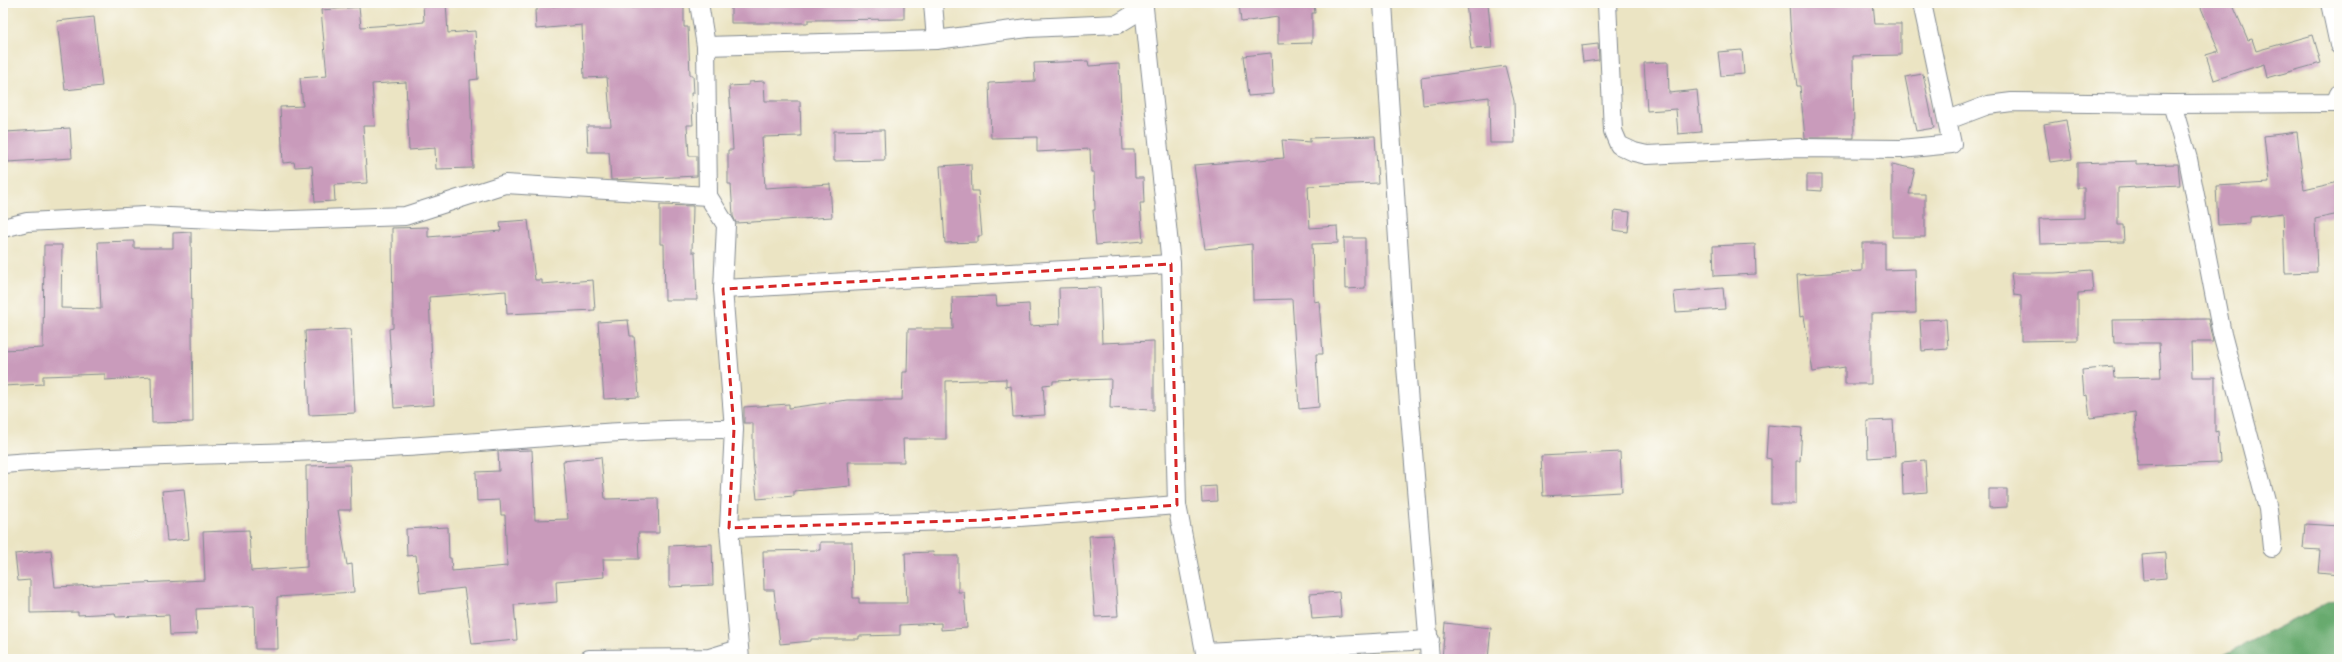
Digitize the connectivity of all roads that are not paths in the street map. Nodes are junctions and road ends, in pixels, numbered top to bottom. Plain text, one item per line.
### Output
1 (699, 3) edge
2 (933, 3) edge
3 (1383, 3) edge
4 (1607, 3) edge
5 (1922, 3) edge
6 (2330, 3) edge
7 (1144, 5) edge
8 (936, 40) junction
9 (2339, 45) edge
10 (706, 46) junction
11 (2339, 94) edge
12 (2172, 104) junction
13 (1948, 120) junction
14 (708, 196) junction
15 (3, 228) edge
16 (1171, 264) junction
17 (723, 289) junction
18 (734, 429) junction
19 (3, 464) edge
20 (1177, 505) junction
21 (729, 528) junction
22 (2272, 548) dead end
23 (1430, 640) junction
24 (739, 654) edge
25 (1205, 655) edge
26 (588, 659) edge
27 (1430, 659) edge

1 - 10 street
2 - 8 street
3 - 23 street
4 - 13 street
5 - 13 street
6 - 9 street
7 - 8 street
7 - 16 street
8 - 10 street
10 - 14 street
11 - 12 street
12 - 13 street
12 - 22 street
14 - 15 street
14 - 17 street
16 - 17 street
16 - 20 street
17 - 18 street
18 - 19 street
18 - 21 street
20 - 21 street
20 - 25 street
21 - 24 street
23 - 25 street
23 - 27 street
24 - 26 street

